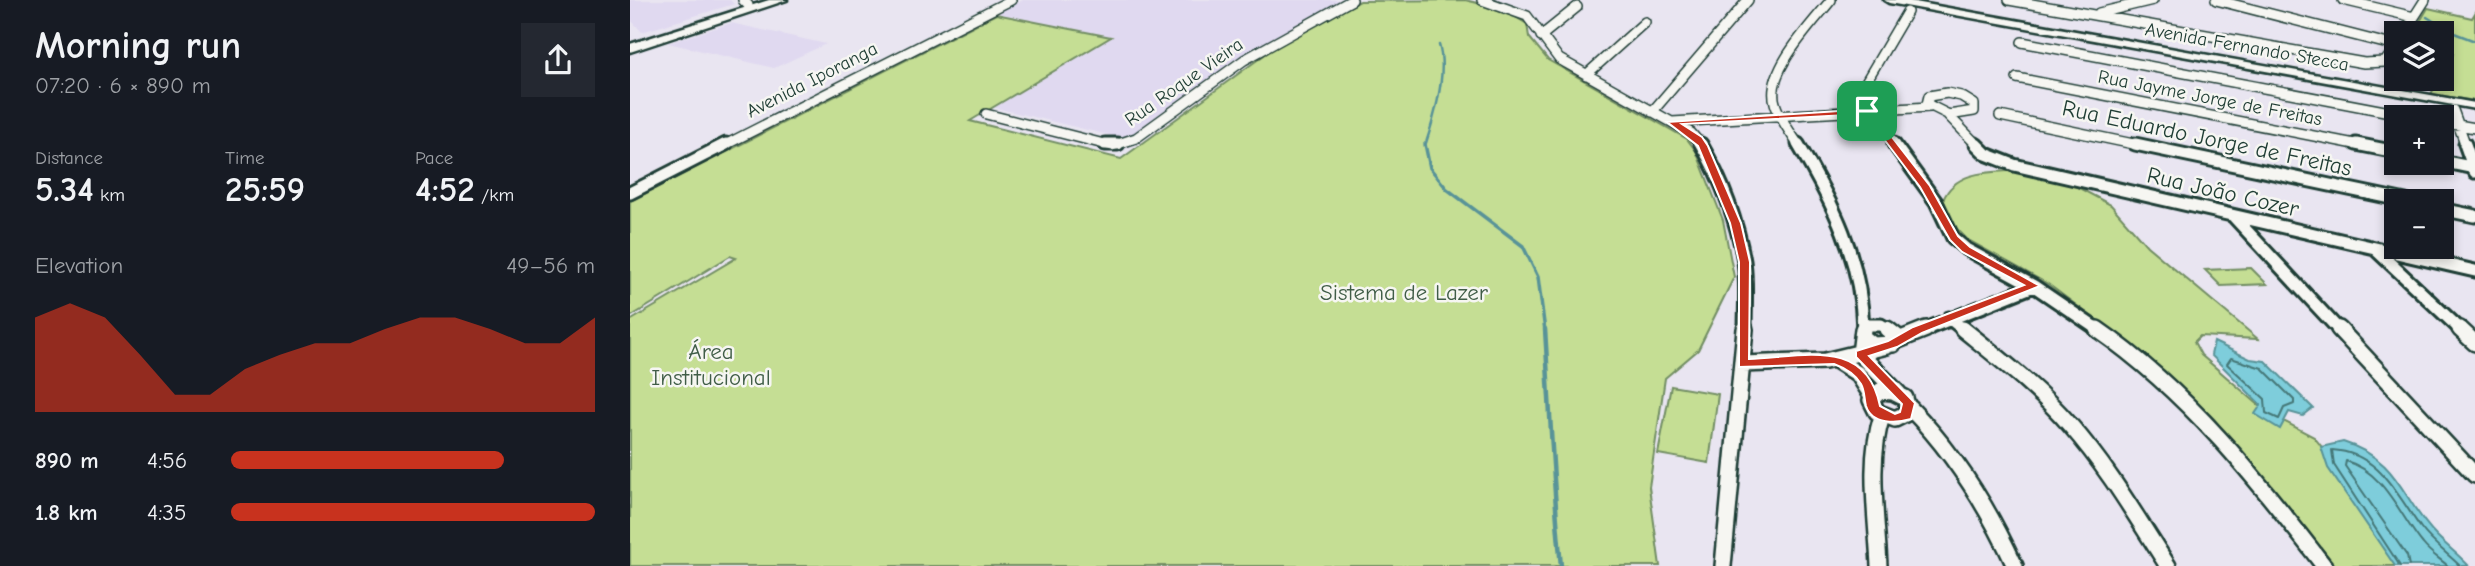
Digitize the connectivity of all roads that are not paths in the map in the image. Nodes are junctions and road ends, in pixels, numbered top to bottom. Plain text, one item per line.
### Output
1 (764, 0) edge
2 (781, 0) edge
3 (1011, 0) edge
4 (1352, 0) edge
5 (1482, 0) edge
6 (1748, 0) edge
7 (1831, 0) edge
8 (1889, 0) edge
9 (2009, 0) edge
10 (2153, 0) edge
11 (2216, 0) edge
12 (2343, 0) edge
13 (2370, 0) edge
14 (2425, 0) edge
15 (746, 2) edge
16 (1500, 2) edge
17 (1577, 7) dead end
18 (1906, 12) dead end
19 (2091, 14) junction
20 (2416, 14) junction
21 (1564, 18) junction
22 (1531, 19) junction
23 (2412, 21) edge
24 (1645, 22) dead end
25 (1541, 36) junction
26 (630, 42) edge
27 (2022, 42) dead end
28 (2384, 43) edge
29 (630, 48) edge
30 (2384, 62) edge
31 (1586, 75) junction
32 (2017, 78) dead end
33 (2475, 106) edge
34 (1930, 107) junction
35 (1867, 111) junction
36 (2384, 111) edge
37 (1652, 112) junction
38 (2454, 113) edge
39 (986, 114) dead end
40 (1969, 114) junction
41 (1948, 115) junction
42 (1782, 116) junction
43 (2000, 116) dead end
44 (1672, 122) junction
45 (2454, 124) edge
46 (2458, 125) junction
47 (2475, 128) edge
48 (1970, 137) junction
49 (2384, 150) edge
50 (2454, 164) edge
51 (2474, 169) edge
52 (630, 193) edge
53 (2384, 196) edge
54 (2454, 212) edge
55 (2234, 216) junction
56 (2475, 216) edge
57 (2374, 248) junction
58 (2475, 271) edge
59 (2034, 286) junction
60 (1864, 311) junction
61 (1949, 318) junction
62 (1884, 326) junction
63 (1917, 330) junction
64 (1863, 333) junction
65 (1891, 343) junction
66 (2475, 343) edge
67 (1860, 354) junction
68 (1836, 359) junction
69 (1743, 364) junction
70 (1900, 395) junction
71 (1872, 396) junction
72 (1910, 408) junction
73 (1882, 416) junction
74 (2475, 475) edge
75 (1723, 566) edge
76 (1879, 566) edge
77 (2015, 566) edge
78 (2168, 566) edge
79 (2324, 566) edge

1 - 15 main road
2 - 29 main road
3 - 52 street, Avenida Iporanga
4 - 39 street, Rua Roque Vieira
5 - 16 street
6 - 37 street
7 - 42 street
8 - 33 street, Avenida Fernando Stecca
9 - 19 street
10 - 19 street
11 - 28 street
12 - 20 street
13 - 20 street
14 - 20 street
15 - 26 main road
16 - 22 street
17 - 21 street
18 - 35 street
19 - 30 street
20 - 23 street
21 - 22 street
21 - 25 street
22 - 25 street
24 - 31 street
25 - 31 street
27 - 36 street
31 - 37 street
32 - 49 street, Rua Jayme Jorge de Freitas
34 - 35 street
34 - 40 street
34 - 41 street
35 - 42 street
35 - 59 street
37 - 44 street
38 - 46 street
40 - 41 street
40 - 48 street
41 - 48 street, Rua João Cozer
42 - 44 street
42 - 60 street
43 - 53 street, Rua Eduardo Jorge de Freitas
44 - 69 street
45 - 46 street
46 - 47 street
46 - 51 street
48 - 55 street, Rua João Cozer
50 - 51 street
54 - 56 street
55 - 57 street, Rua João Cozer
55 - 74 street
57 - 58 street, Rua João Cozer
57 - 66 street
59 - 61 street
59 - 79 street
60 - 62 street
60 - 64 street
61 - 63 street
61 - 78 street
62 - 63 street
62 - 64 street
62 - 65 street
63 - 65 street
64 - 65 street
64 - 67 street
65 - 67 street
67 - 68 street
67 - 70 street
68 - 69 street
68 - 71 street
69 - 75 street
70 - 71 street
70 - 72 street
71 - 73 street
72 - 73 street
72 - 77 street
73 - 76 street

